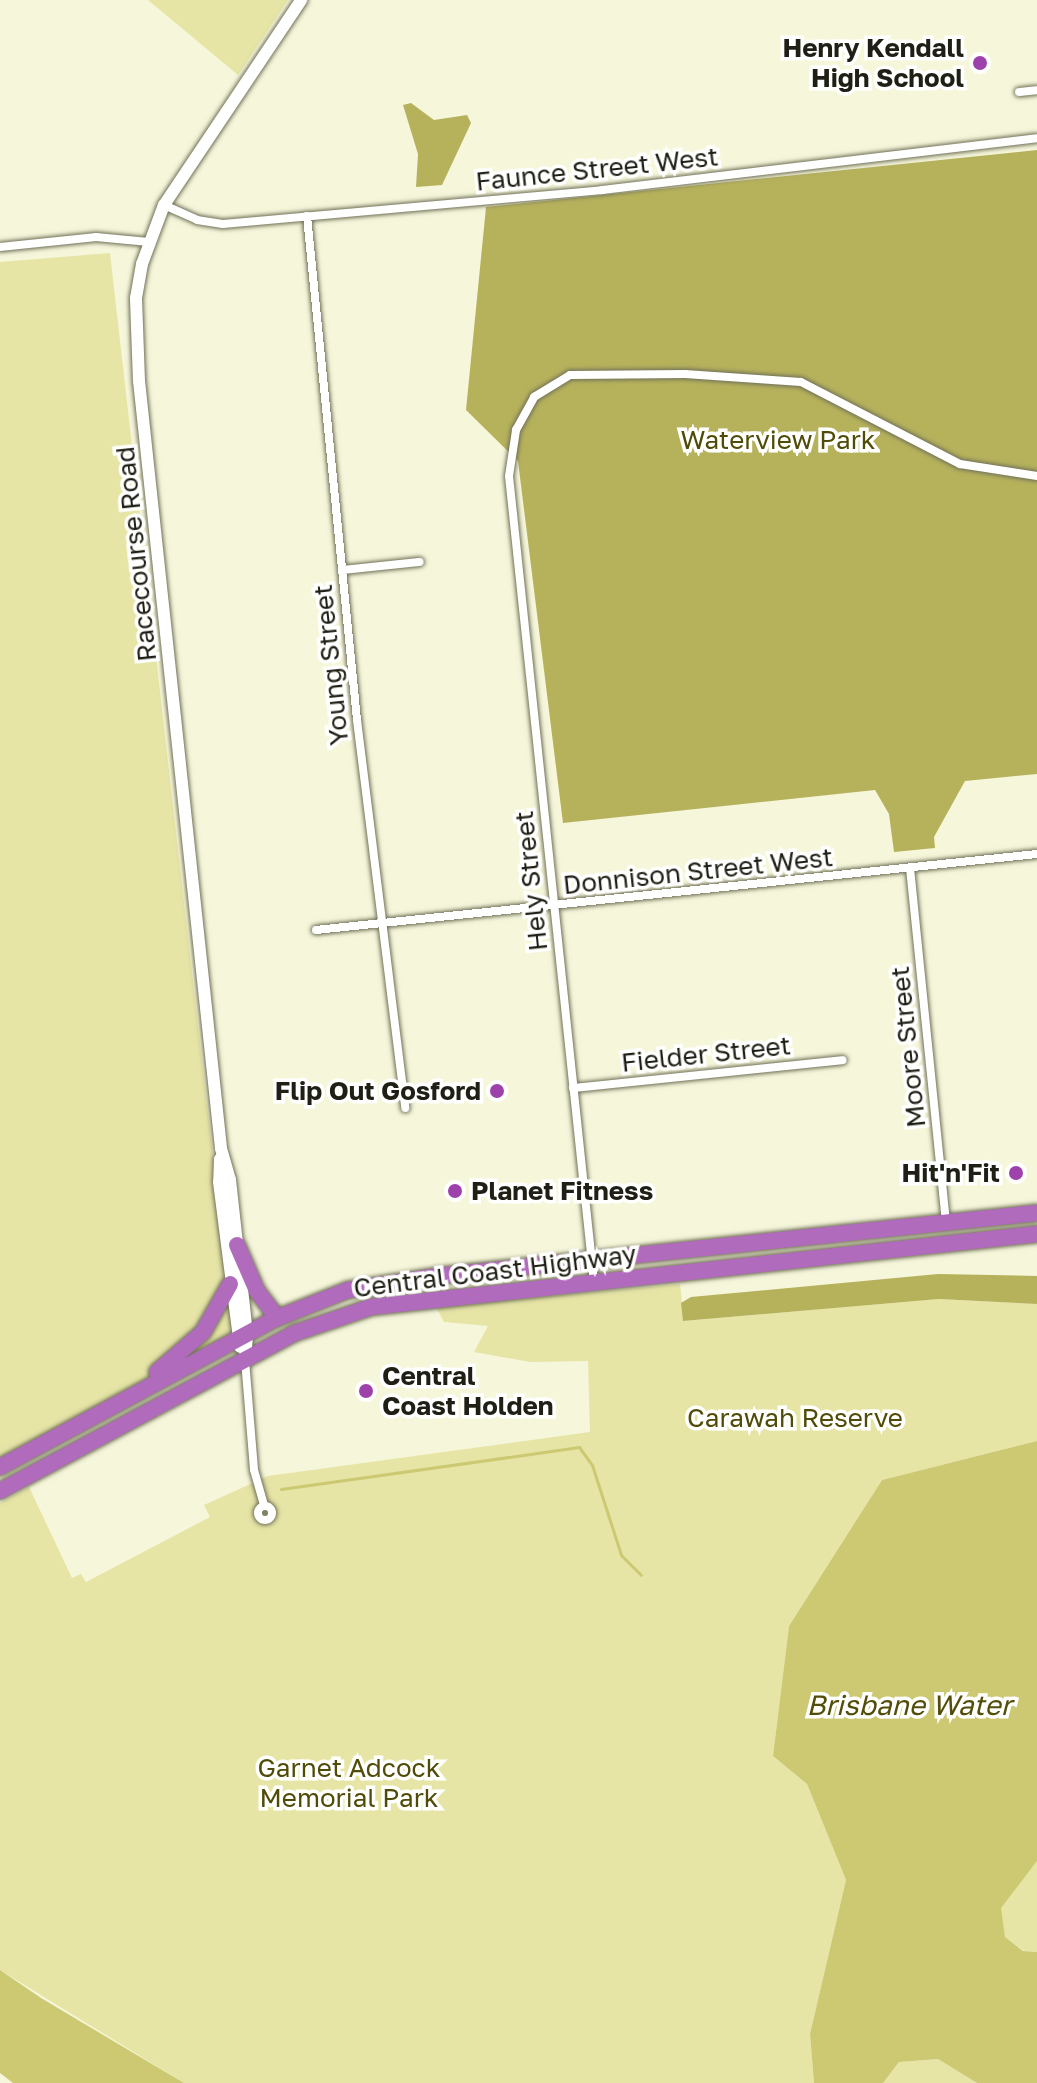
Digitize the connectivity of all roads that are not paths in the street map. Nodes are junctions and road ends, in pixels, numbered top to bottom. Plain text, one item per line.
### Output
1 (301, 0) edge
2 (1037, 90) edge
3 (1019, 92) dead end
4 (1037, 138) edge
5 (164, 205) junction
6 (307, 216) junction
7 (149, 242) junction
8 (0, 247) edge
9 (1037, 476) edge
10 (420, 562) dead end
11 (342, 570) junction
12 (1037, 854) edge
13 (910, 868) junction
14 (554, 907) junction
15 (381, 923) junction
16 (316, 930) dead end
17 (843, 1060) dead end
18 (573, 1088) junction
19 (405, 1108) dead end
20 (221, 1148) junction
21 (1037, 1212) edge
22 (946, 1222) junction
23 (1037, 1234) edge
24 (1037, 1242) edge
25 (237, 1245) junction
26 (933, 1246) junction
27 (591, 1260) junction
28 (594, 1282) junction
29 (230, 1284) junction
30 (277, 1318) junction
31 (242, 1336) junction
32 (245, 1359) junction
33 (69, 1430) junction
34 (0, 1467) edge
35 (0, 1491) edge
36 (264, 1506) dead end

1 - 5 main road, Racecourse Road
2 - 3 street
4 - 6 street, Faunce Street West
5 - 6 street, Faunce Street West
5 - 7 main road, Racecourse Road
6 - 11 street, Young Street
7 - 8 street
7 - 20 main road, Racecourse Road
9 - 14 street, Hely Street
10 - 11 street
11 - 15 street, Young Street
12 - 13 street, Donnison Street West
13 - 14 street, Donnison Street West
13 - 22 street, Moore Street
14 - 15 street, Donnison Street West
14 - 18 street, Hely Street
15 - 16 street, Donnison Street West
15 - 19 street, Young Street
17 - 18 street, Fielder Street
18 - 27 street, Hely Street
20 - 25 main road, Racecourse Road
20 - 29 main road, Racecourse Road
21 - 22 highway, Central Coast Highway
22 - 27 highway, Central Coast Highway
23 - 26 highway, Central Coast Highway
24 - 26 highway
25 - 30 highway
25 - 31 main road, Racecourse Road
26 - 28 highway, Central Coast Highway
27 - 28 street, Hely Street
27 - 30 highway, Central Coast Highway
28 - 32 highway, Central Coast Highway
29 - 31 main road, Racecourse Road
29 - 33 highway
30 - 31 highway, Central Coast Highway
31 - 32 main road, Racecourse Road
31 - 33 highway, Central Coast Highway
32 - 35 highway, Central Coast Highway
32 - 36 street
33 - 34 highway, Central Coast Highway

